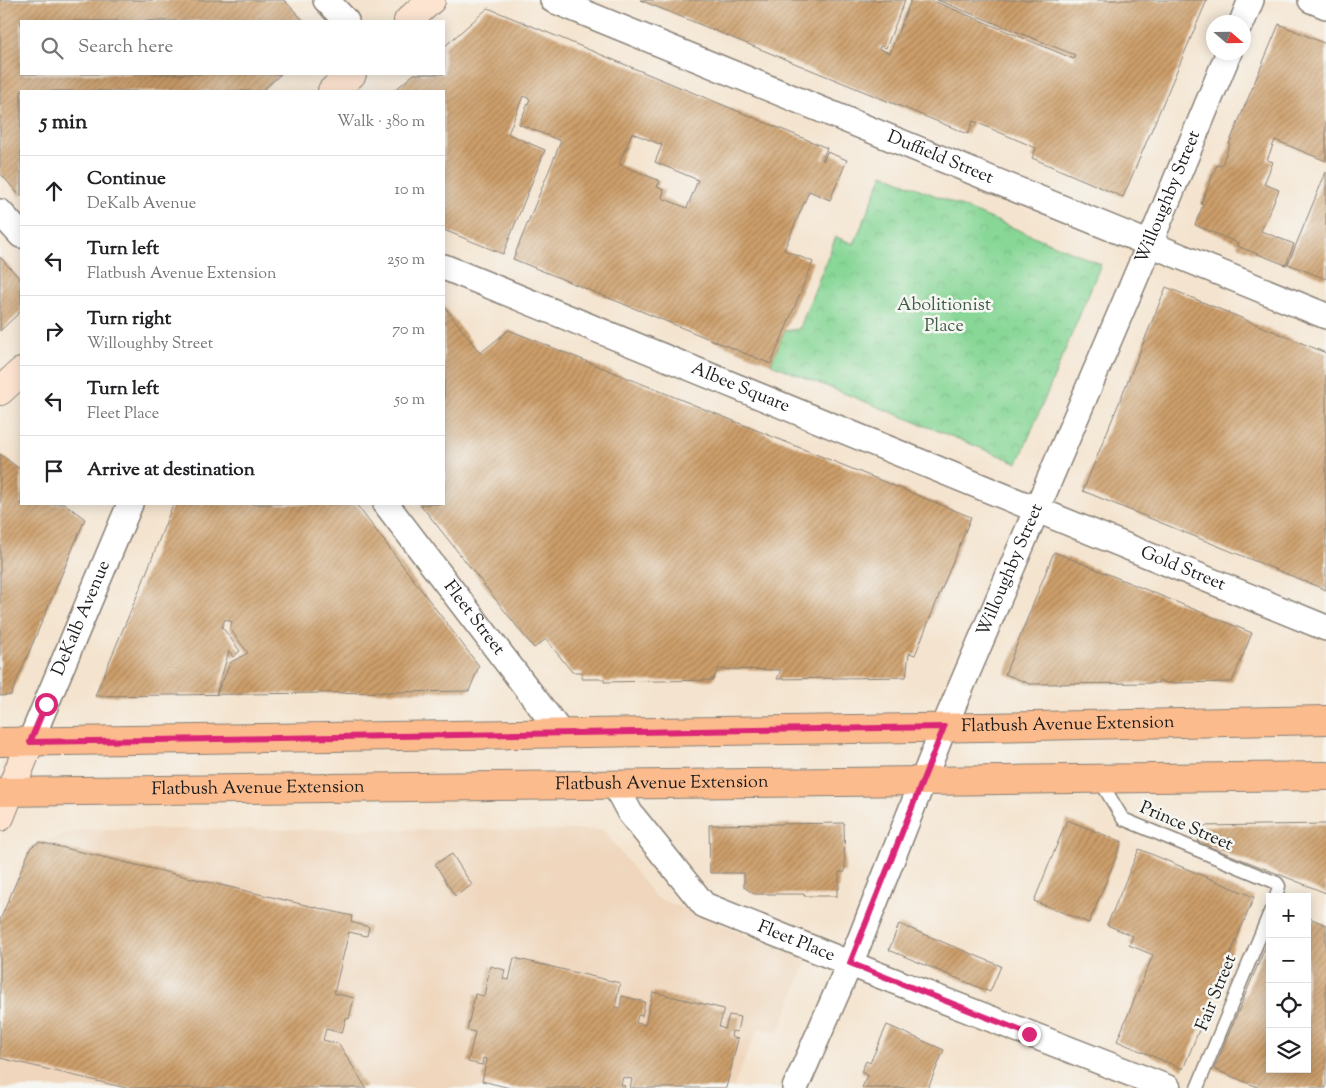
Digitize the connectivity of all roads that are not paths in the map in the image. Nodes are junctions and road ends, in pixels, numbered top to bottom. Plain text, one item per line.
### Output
1 (326, 0) edge
2 (431, 0) edge
3 (553, 0) edge
4 (1251, 0) edge
5 (1311, 0) edge
6 (1326, 6) edge
7 (1245, 15) edge
8 (345, 20) edge
9 (409, 20) edge
10 (1227, 60) edge
11 (351, 75) edge
12 (333, 90) edge
13 (0, 212) edge
14 (20, 234) edge
15 (1150, 243) junction
16 (445, 267) edge
17 (1326, 316) edge
18 (20, 373) edge
19 (0, 391) edge
20 (130, 505) edge
21 (387, 505) edge
22 (1038, 510) junction
23 (1326, 628) edge
24 (1326, 720) edge
25 (944, 727) junction
26 (562, 733) junction
27 (0, 742) edge
28 (30, 742) junction
29 (1326, 776) edge
30 (1099, 778) junction
31 (924, 780) junction
32 (614, 785) junction
33 (5, 792) edge
34 (0, 817) edge
35 (1278, 891) edge
36 (1266, 922) edge
37 (850, 963) junction
38 (795, 1088) edge
39 (1168, 1088) edge
40 (1197, 1088) edge

1 - 8 street
2 - 9 street
3 - 15 street, Duffield Street
4 - 7 street
5 - 6 street
10 - 15 street, Willoughby Street
11 - 12 street
13 - 14 street
15 - 17 street, Duffield Street
15 - 22 street, Willoughby Street
16 - 22 street, Albee Square
18 - 19 street
20 - 28 street, DeKalb Avenue
21 - 26 street, Fleet Street
22 - 23 street, Gold Street
22 - 25 street, Willoughby Street
24 - 25 main road, Flatbush Avenue Extension
25 - 26 main road, Flatbush Avenue Extension
25 - 31 street, Willoughby Street
26 - 28 main road, Flatbush Avenue Extension
27 - 28 main road, Flatbush Avenue Extension
28 - 33 street, DeKalb Avenue
29 - 30 main road, Flatbush Avenue Extension
30 - 31 main road, Flatbush Avenue Extension
30 - 35 lane, Prince Street
31 - 32 main road, Flatbush Avenue Extension
31 - 37 street, Willoughby Street
32 - 33 main road, Flatbush Avenue Extension
32 - 37 street, Fleet Place
33 - 34 street, DeKalb Avenue
36 - 40 lane, Fair Street
37 - 38 street, Willoughby Street
37 - 39 street, Fleet Place

